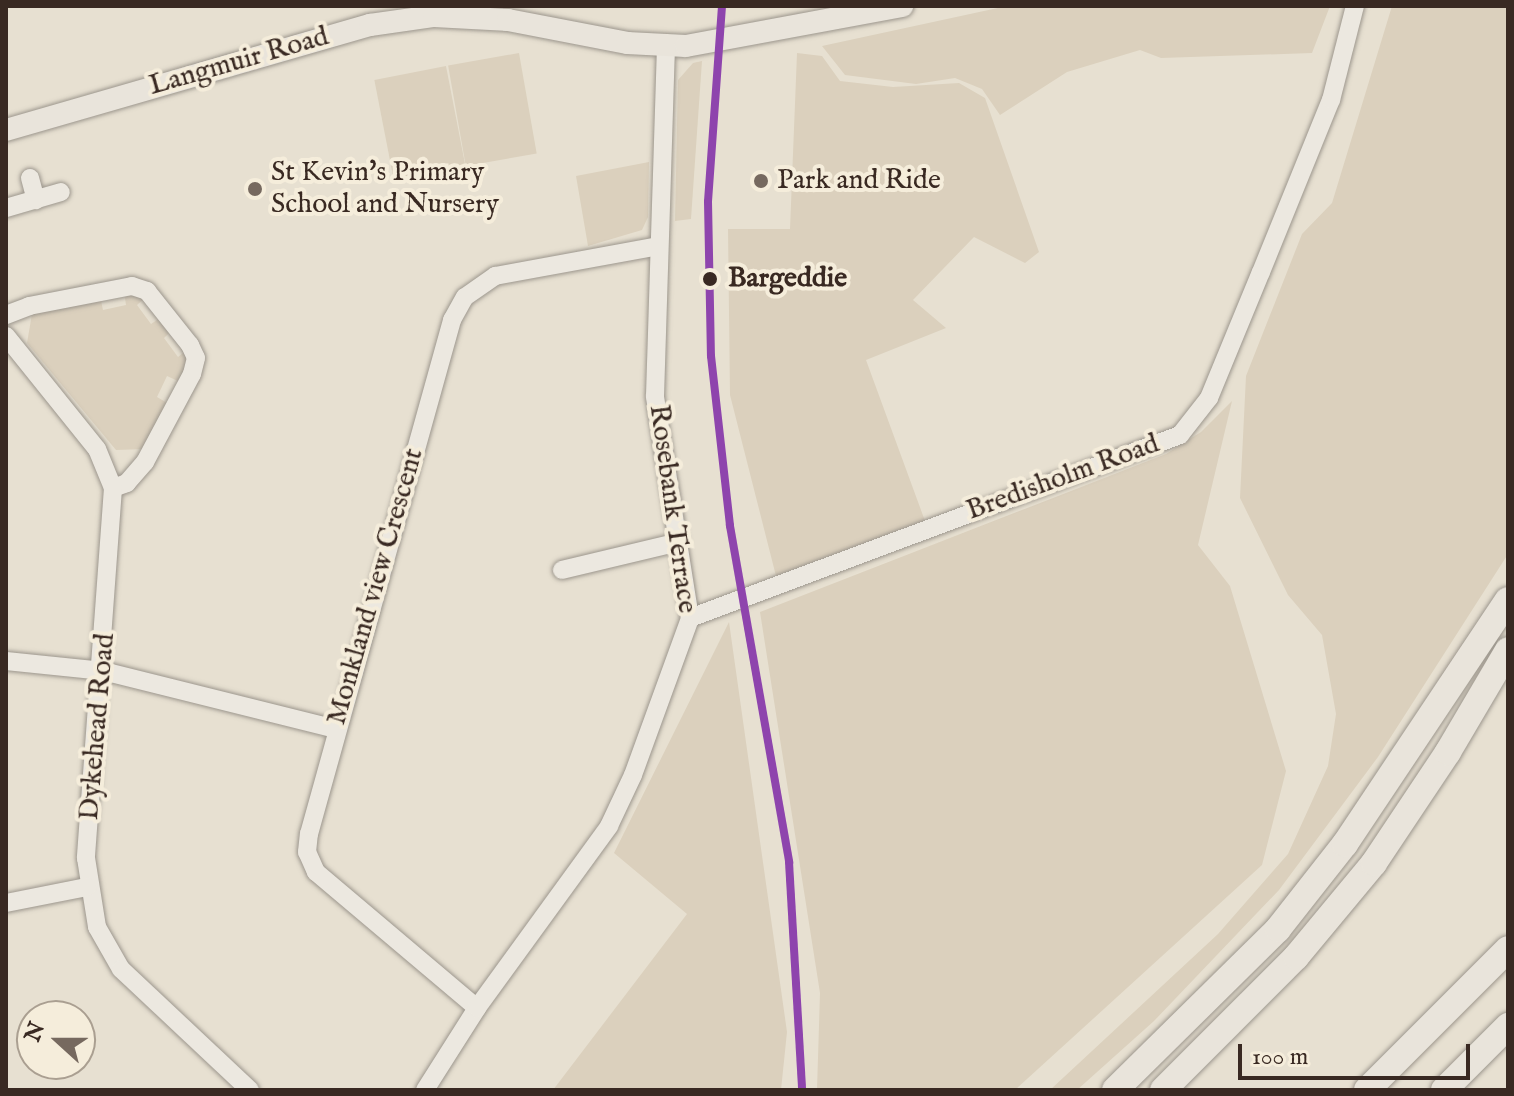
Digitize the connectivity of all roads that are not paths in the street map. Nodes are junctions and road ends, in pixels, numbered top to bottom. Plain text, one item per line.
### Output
1 (902, 6) edge
2 (1355, 6) edge
3 (509, 13) edge
4 (676, 46) junction
5 (6, 130) edge
6 (30, 178) dead end
7 (61, 192) dead end
8 (36, 200) junction
9 (6, 208) edge
10 (658, 246) junction
11 (6, 315) edge
12 (6, 336) edge
13 (113, 488) junction
14 (679, 542) junction
15 (562, 570) dead end
16 (1508, 600) edge
17 (690, 618) junction
18 (1508, 650) edge
19 (6, 661) edge
20 (103, 671) junction
21 (336, 729) junction
22 (87, 887) junction
23 (6, 903) edge
24 (1508, 949) edge
25 (477, 1008) junction
26 (1508, 1026) edge
27 (1508, 1045) edge
28 (250, 1090) edge
29 (425, 1090) edge
30 (1115, 1090) edge
31 (1163, 1090) edge
32 (1367, 1090) edge
33 (1444, 1090) edge
34 (1465, 1090) edge

1 - 4 main road, Langmuir Road
2 - 17 street, Bredisholm Road
3 - 4 main road, Langmuir Road
3 - 5 main road, Langmuir Road
4 - 10 street, Rosebank Terrace
6 - 8 street
7 - 8 street
8 - 9 street
10 - 14 street, Rosebank Terrace
10 - 21 street, Monkland view Crescent
11 - 13 street
12 - 13 street, Dykehead Road
13 - 20 street, Dykehead Road
14 - 15 street
14 - 17 street, Rosebank Terrace
16 - 30 highway
17 - 25 street, Rosebank Terrace
18 - 31 highway
19 - 20 street
20 - 21 street
20 - 22 street, Dykehead Road
21 - 25 street, Monkland view Crescent
22 - 23 street
22 - 28 street, Dykehead Road
24 - 32 highway
25 - 29 street, Rosebank Terrace
26 - 33 highway
27 - 34 highway

